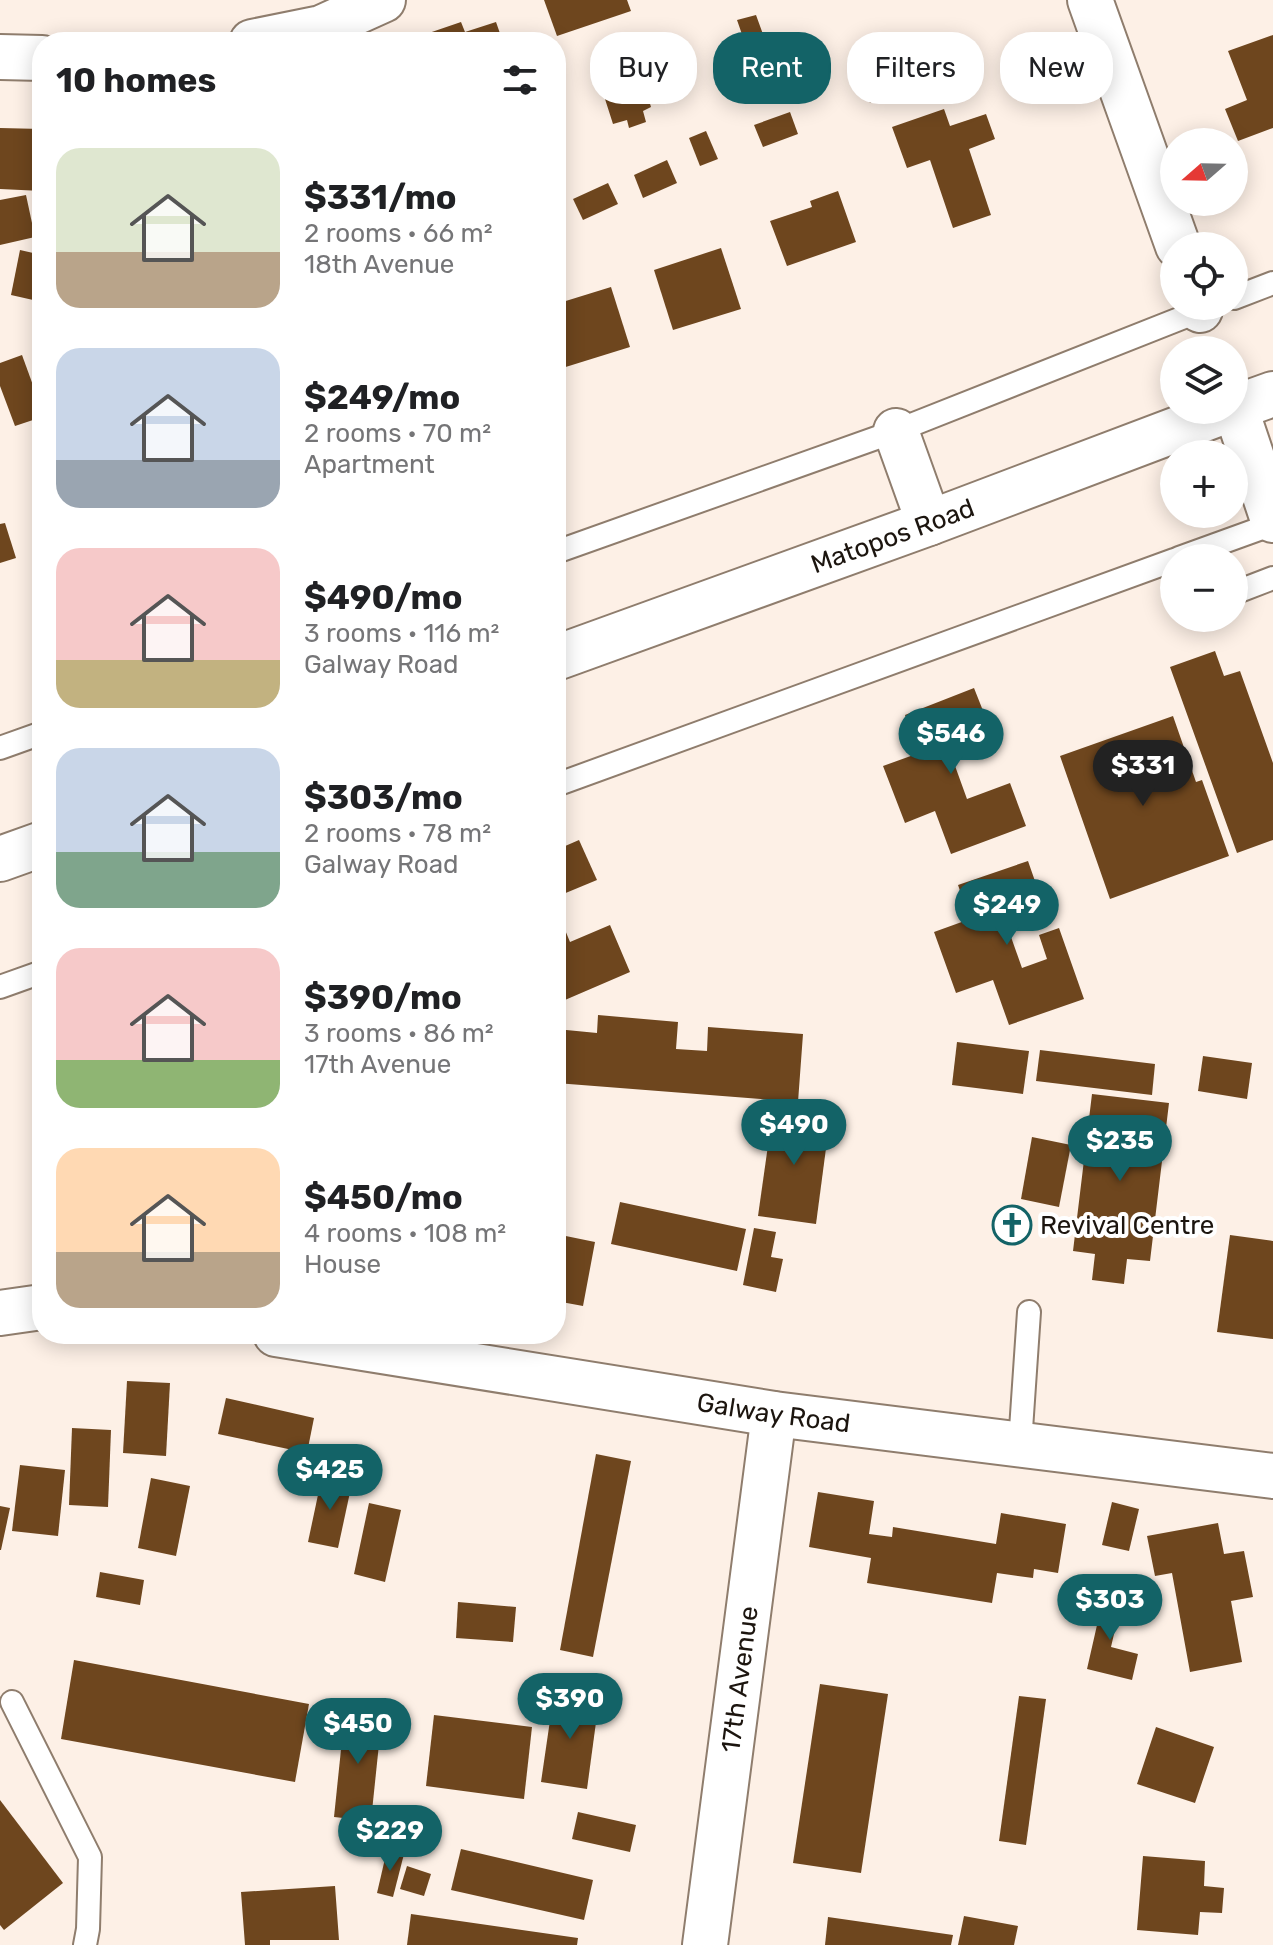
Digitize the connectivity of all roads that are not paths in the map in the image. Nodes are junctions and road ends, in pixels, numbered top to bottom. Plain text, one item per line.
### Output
1 (383, 0) edge
2 (1090, 0) edge
3 (301, 32) edge
4 (0, 57) edge
5 (32, 58) edge
6 (1173, 232) edge
7 (1273, 283) edge
8 (1248, 292) edge
9 (1174, 320) edge
10 (1273, 394) edge
11 (1248, 403) edge
12 (1191, 424) edge
13 (1239, 424) edge
14 (896, 431) junction
15 (1273, 522) edge
16 (929, 523) junction
17 (1215, 544) edge
18 (566, 548) edge
19 (1160, 565) edge
20 (1273, 578) edge
21 (1248, 588) edge
22 (566, 654) edge
23 (32, 737) edge
24 (0, 748) edge
25 (566, 781) edge
26 (32, 848) edge
27 (0, 859) edge
28 (32, 976) edge
29 (0, 987) edge
30 (32, 1308) edge
31 (1029, 1312) dead end
32 (0, 1313) edge
33 (367, 1344) edge
34 (774, 1414) junction
35 (1020, 1444) junction
36 (1273, 1476) edge
37 (12, 1702) dead end
38 (85, 1945) edge
39 (708, 1945) edge

1 - 3 street
2 - 6 street
4 - 5 street
7 - 8 lane
9 - 14 lane
10 - 11 street
12 - 16 street, Matopos Road
13 - 15 street
14 - 16 street
14 - 18 lane
15 - 17 lane
16 - 22 street, Matopos Road
19 - 25 lane
20 - 21 lane
23 - 24 lane
26 - 27 street
28 - 29 lane
30 - 32 street
31 - 35 lane
33 - 34 street, Galway Road
34 - 35 street, Galway Road
34 - 39 street
35 - 36 street, Galway Road
37 - 38 lane

